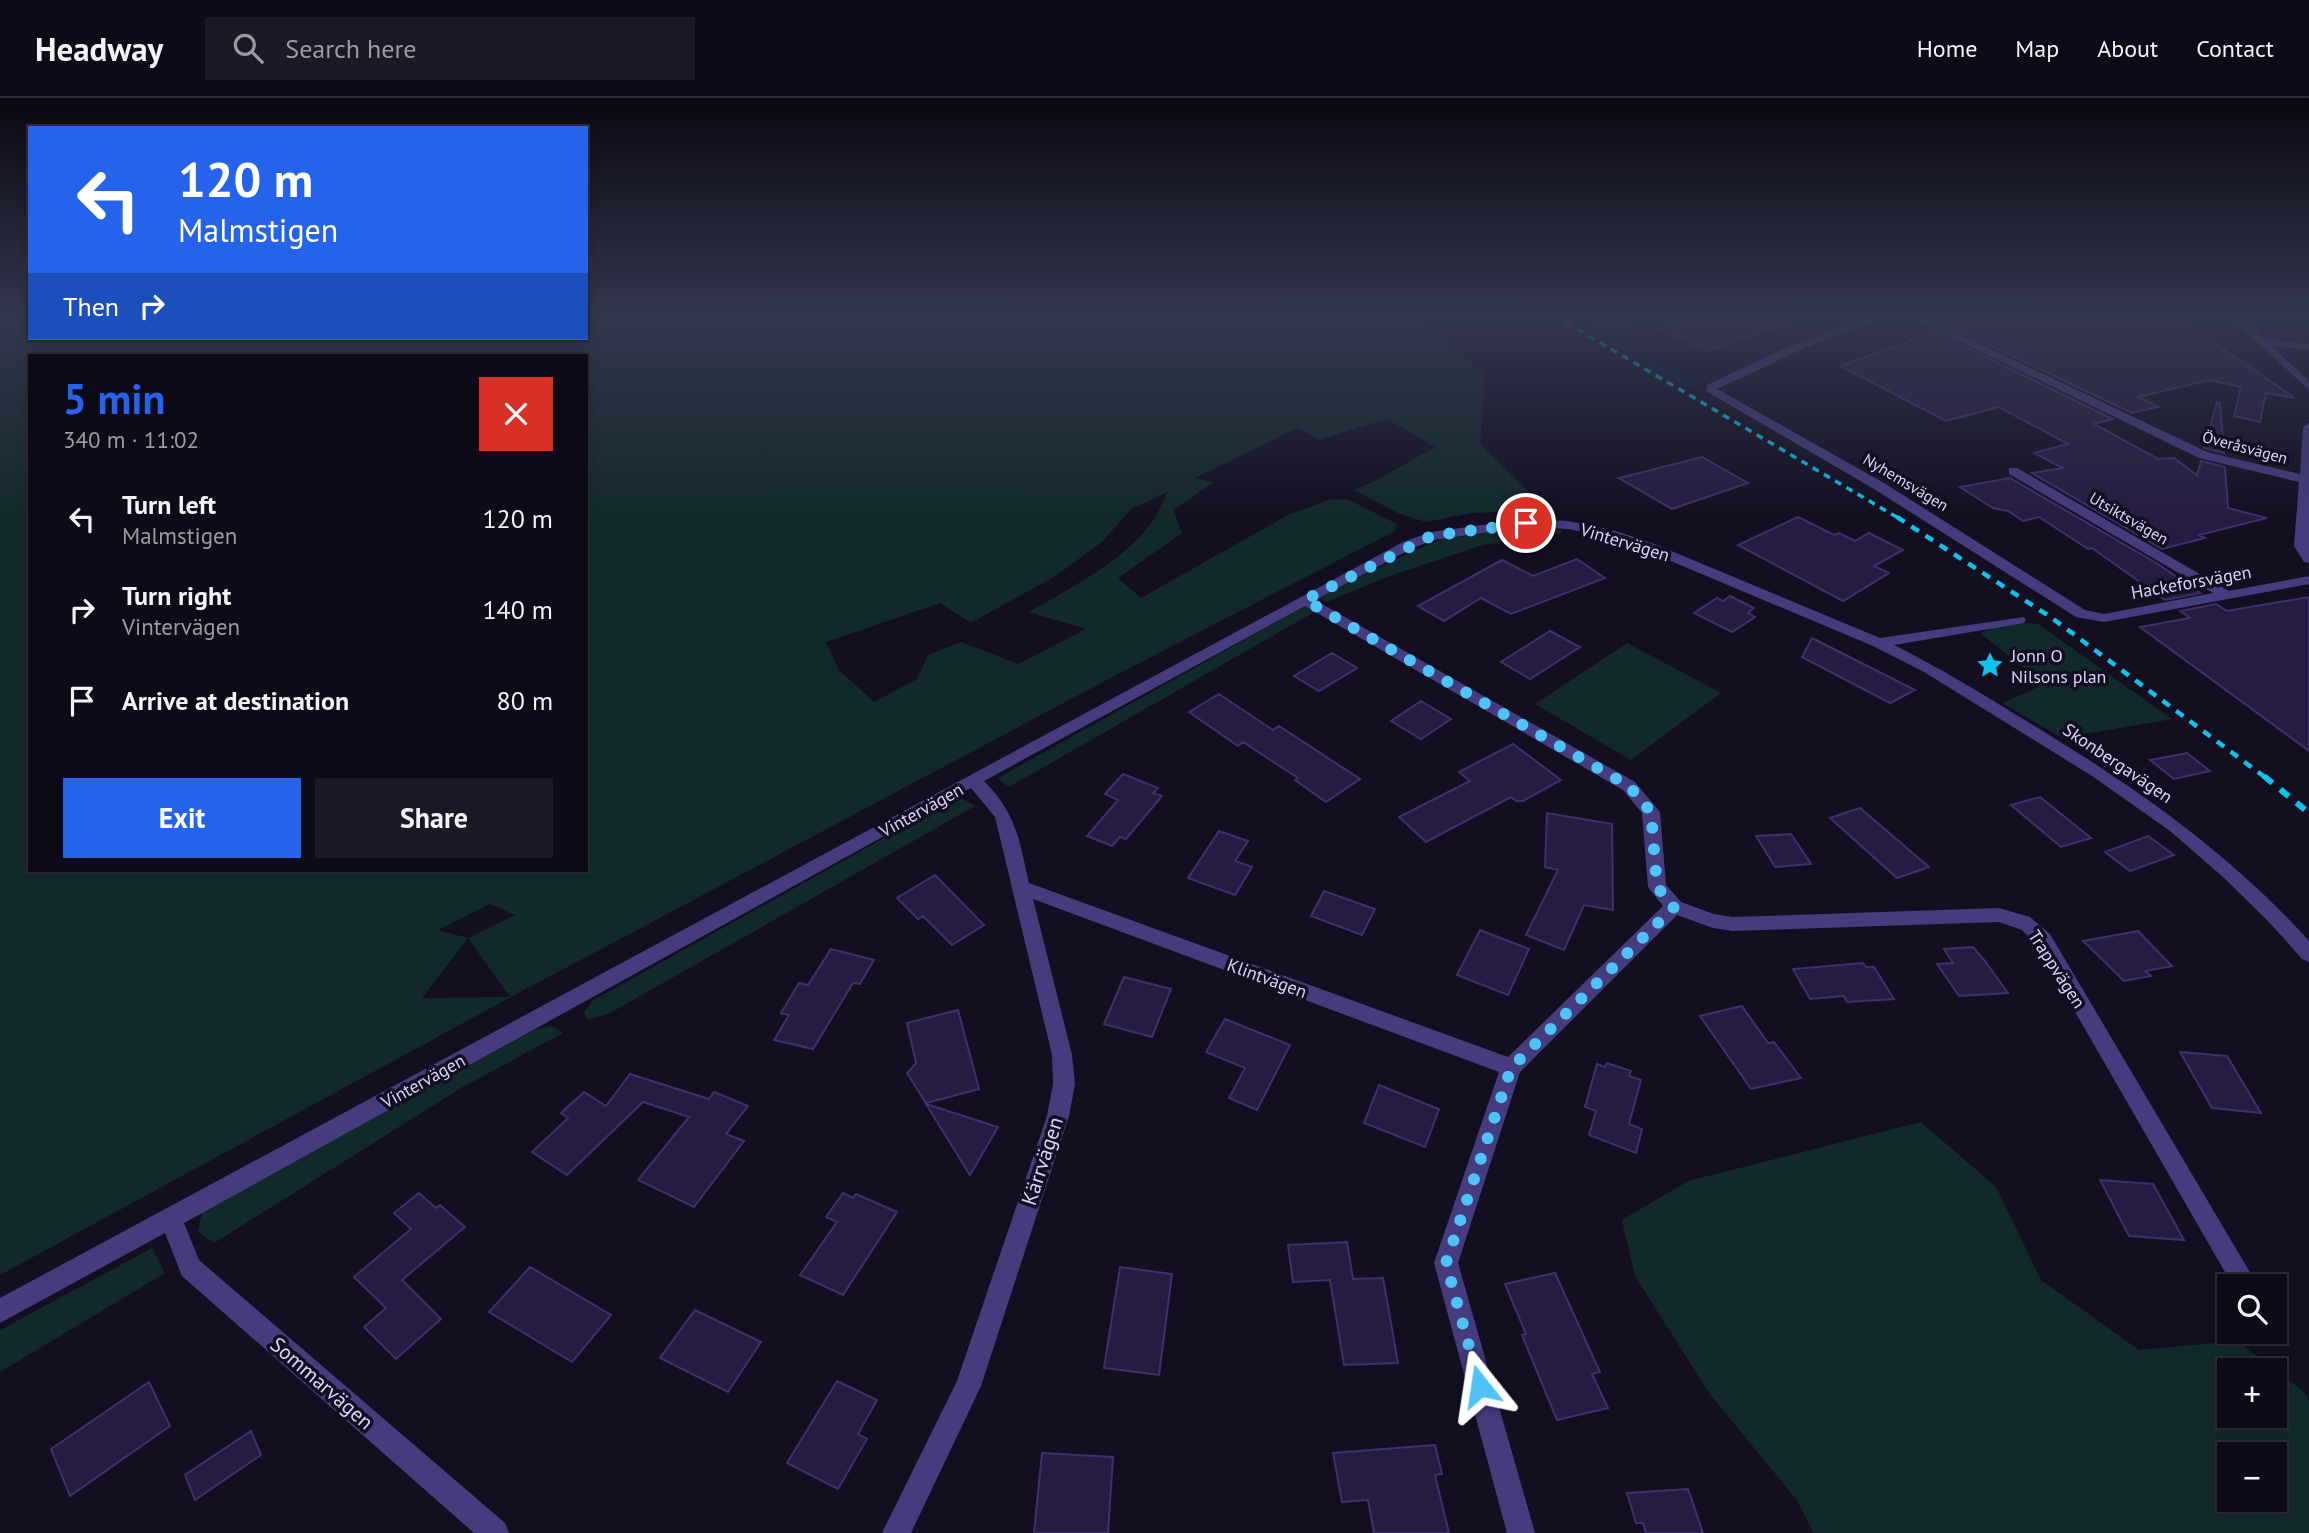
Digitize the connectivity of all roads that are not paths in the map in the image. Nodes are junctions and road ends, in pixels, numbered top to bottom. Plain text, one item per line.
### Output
1 (1720, 383) edge
2 (2053, 383) edge
3 (2309, 427) edge
4 (2013, 471) dead end
5 (2304, 479) junction
6 (2309, 559) edge
7 (2309, 580) edge
8 (2228, 596) junction
9 (1305, 600) junction
10 (2081, 614) joint
11 (2020, 620) dead end
12 (1878, 643) junction
13 (974, 781) junction
14 (1023, 888) junction
15 (1674, 907) junction
16 (2309, 954) edge
17 (1511, 1068) junction
18 (171, 1218) junction
19 (2239, 1274) edge
20 (0, 1311) edge
21 (495, 1533) edge
22 (895, 1533) edge
23 (1521, 1533) edge

1 - 10 street, Nyhemsvägen
2 - 5 street, Överåsvägen
3 - 5 street
4 - 8 street, Utsiktsvägen
5 - 6 street
7 - 8 street, Hackeforsvägen
8 - 10 street, Hackeforsvägen
9 - 12 street, Vintervägen
9 - 13 street, Vintervägen
9 - 15 street
11 - 12 street
12 - 16 street, Skonbergavägen
13 - 14 street, Kärrvägen
13 - 18 street, Vintervägen
14 - 17 street, Klintvägen
14 - 22 street, Kärrvägen
15 - 17 street
15 - 19 street, Trappvägen
17 - 23 street
18 - 20 street, Vintervägen
18 - 21 street, Sommarvägen

